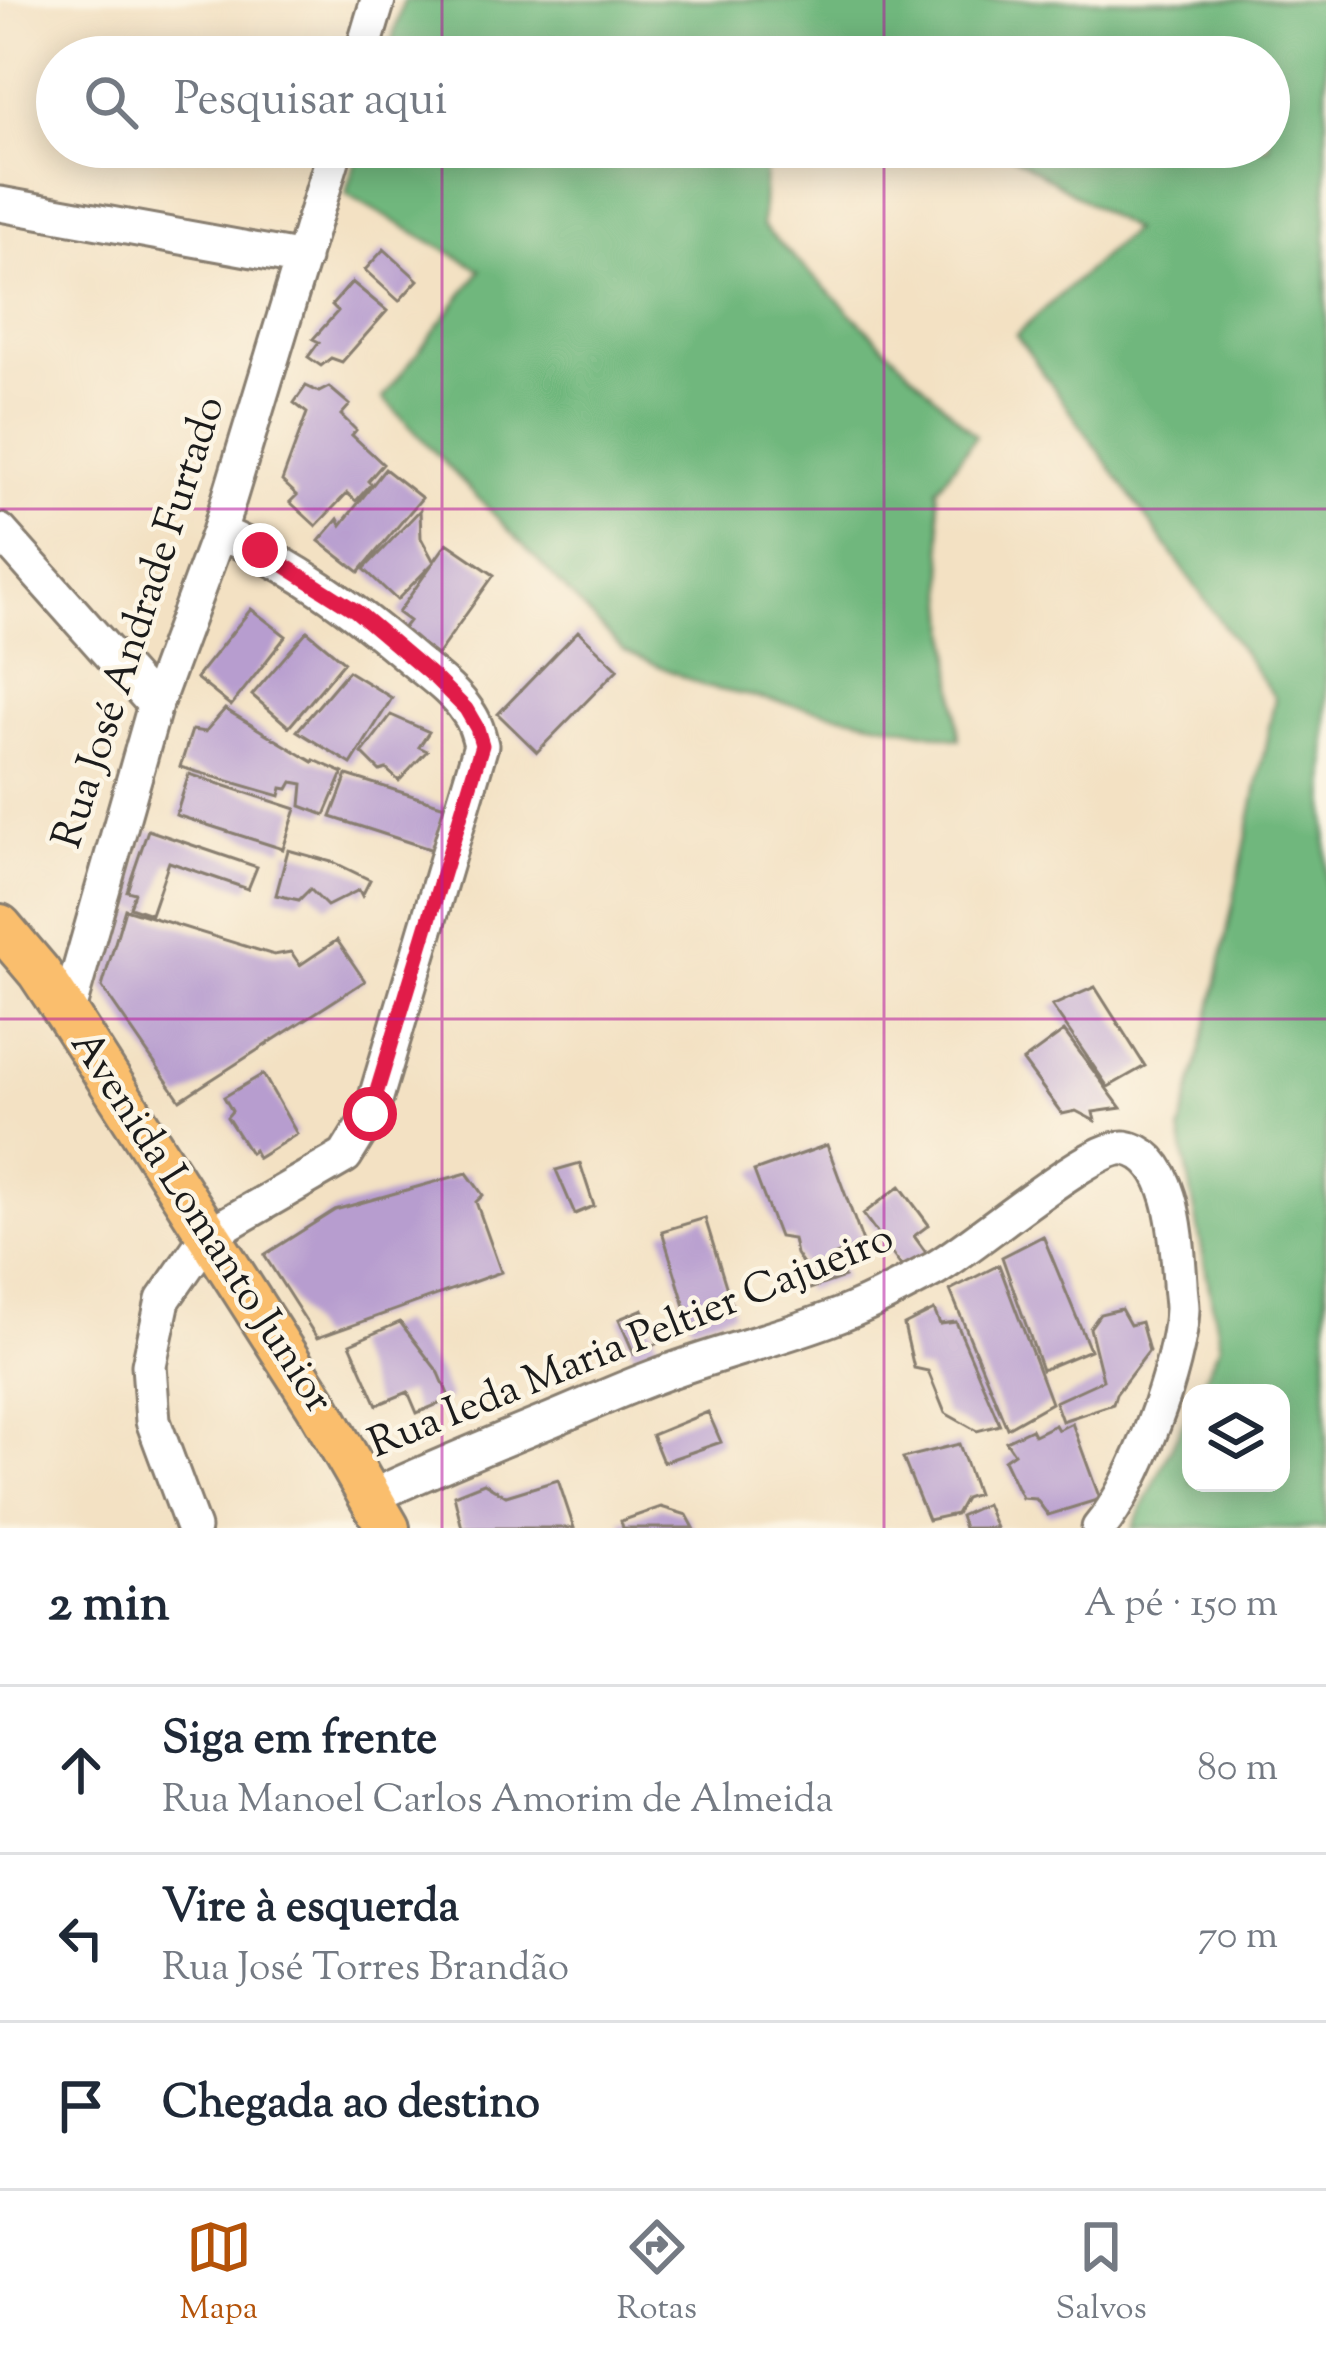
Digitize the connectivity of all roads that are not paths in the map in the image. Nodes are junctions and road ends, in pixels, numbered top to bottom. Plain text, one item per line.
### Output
1 (378, 0) edge
2 (367, 36) edge
3 (330, 168) edge
4 (0, 204) edge
5 (303, 260) junction
6 (0, 531) edge
7 (219, 532) junction
8 (155, 705) junction
9 (0, 926) edge
10 (67, 1015) junction
11 (208, 1235) junction
12 (379, 1513) edge
13 (193, 1528) edge
14 (1099, 1528) edge

1 - 2 street
3 - 5 street, Rua José Andrade Furtado
4 - 5 street
5 - 7 street, Rua José Andrade Furtado
6 - 8 street
7 - 8 street, Rua José Andrade Furtado
7 - 11 street
8 - 10 street, Rua José Andrade Furtado
9 - 10 main road, Avenida Lomanto Junior
10 - 11 main road, Avenida Lomanto Junior
11 - 12 main road, Avenida Lomanto Junior
11 - 13 street
12 - 14 street, Rua Ieda Maria Peltier Cajueiro

